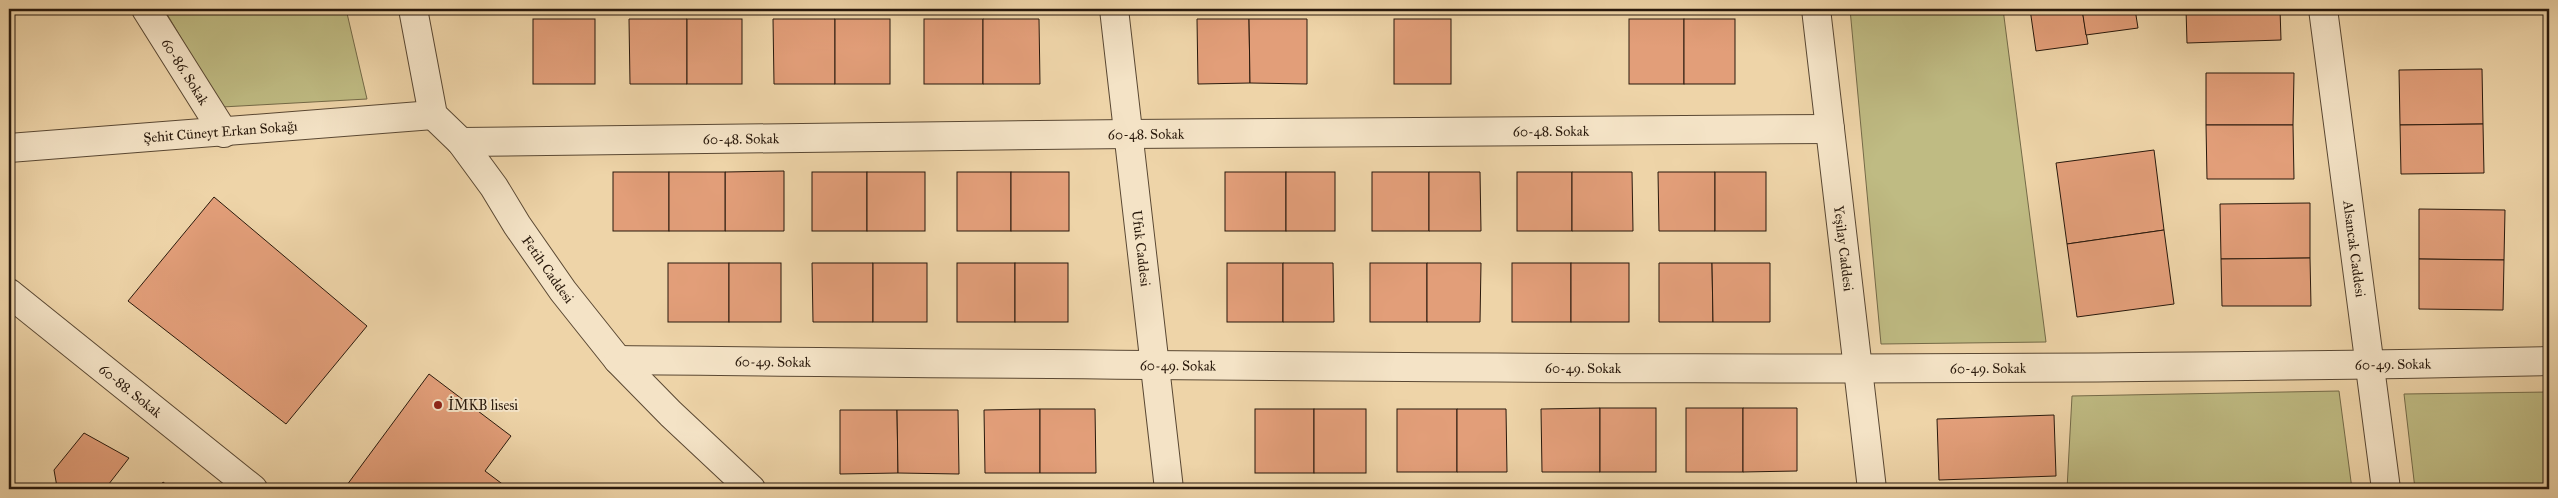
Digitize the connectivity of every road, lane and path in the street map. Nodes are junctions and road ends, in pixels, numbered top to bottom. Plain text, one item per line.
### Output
1 (146, 9) edge
2 (412, 9) edge
3 (1114, 9) edge
4 (1816, 9) edge
5 (2323, 9) edge
6 (433, 115) junction
7 (1830, 129) junction
8 (224, 133) junction
9 (1128, 134) junction
10 (461, 142) junction
11 (9, 148) edge
12 (9, 293) edge
13 (618, 360) junction
14 (2549, 361) edge
15 (1153, 365) junction
16 (2371, 365) junction
17 (1856, 367) junction
18 (253, 489) edge
19 (751, 489) edge
20 (1168, 489) edge
21 (1872, 489) edge
22 (2386, 489) edge

1 - 8 street, 60-86. Sokak
2 - 6 street
3 - 9 street, Ufuk Caddesi
4 - 7 street, Yeşilay Caddesi
5 - 16 street, Alsancak Caddesi
6 - 8 street, Şehit Cüneyt Erkan Sokağı
6 - 10 street, Fetih Caddesi
7 - 9 street, 60-48. Sokak
7 - 17 street, Yeşilay Caddesi
8 - 11 street, Şehit Cüneyt Erkan Sokağı
9 - 10 street, 60-48. Sokak
9 - 15 street, Ufuk Caddesi
10 - 13 street, Fetih Caddesi
12 - 18 street, 60-88. Sokak
13 - 15 street, 60-49. Sokak
13 - 19 street, Fetih Caddesi
14 - 16 street, 60-49. Sokak
15 - 17 street, 60-49. Sokak
15 - 20 street, Ufuk Caddesi
16 - 17 street, 60-49. Sokak
16 - 22 street, Alsancak Caddesi
17 - 21 street, Yeşilay Caddesi

